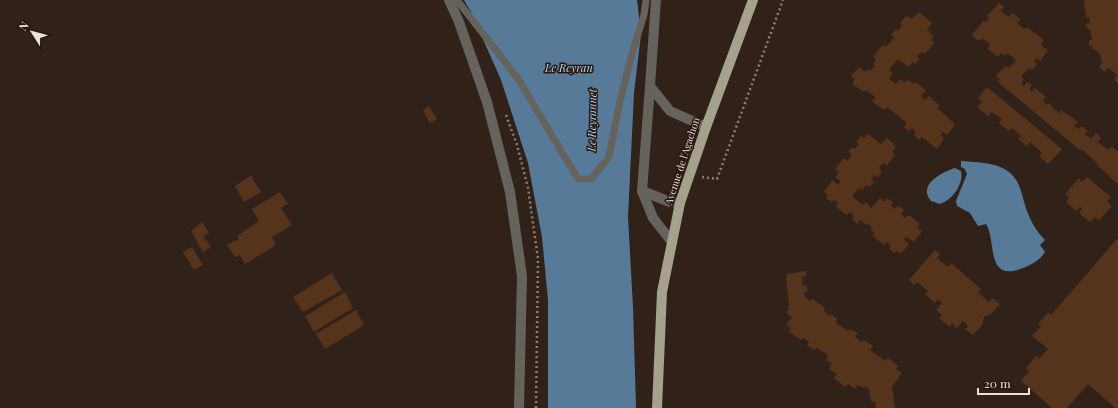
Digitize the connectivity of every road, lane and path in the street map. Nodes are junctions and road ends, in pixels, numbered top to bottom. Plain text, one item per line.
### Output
1 (449, 0) edge
2 (457, 0) edge
3 (646, 0) edge
4 (656, 0) edge
5 (753, 0) edge
6 (783, 0) edge
7 (650, 86) junction
8 (706, 128) junction
9 (689, 175) junction
10 (642, 190) junction
11 (680, 203) junction
12 (672, 242) junction
13 (519, 408) edge
14 (657, 408) edge

1 - 13 street
2 - 3 lane
4 - 7 street
5 - 8 main road, Avenue de l'Agachon
6 - 9 path
7 - 8 street
7 - 10 street
8 - 9 main road, Avenue de l'Agachon
9 - 11 main road, Avenue de l'Agachon
10 - 11 street
10 - 12 street
11 - 12 main road, Avenue de l'Agachon
12 - 14 main road, Avenue de l'Agachon

